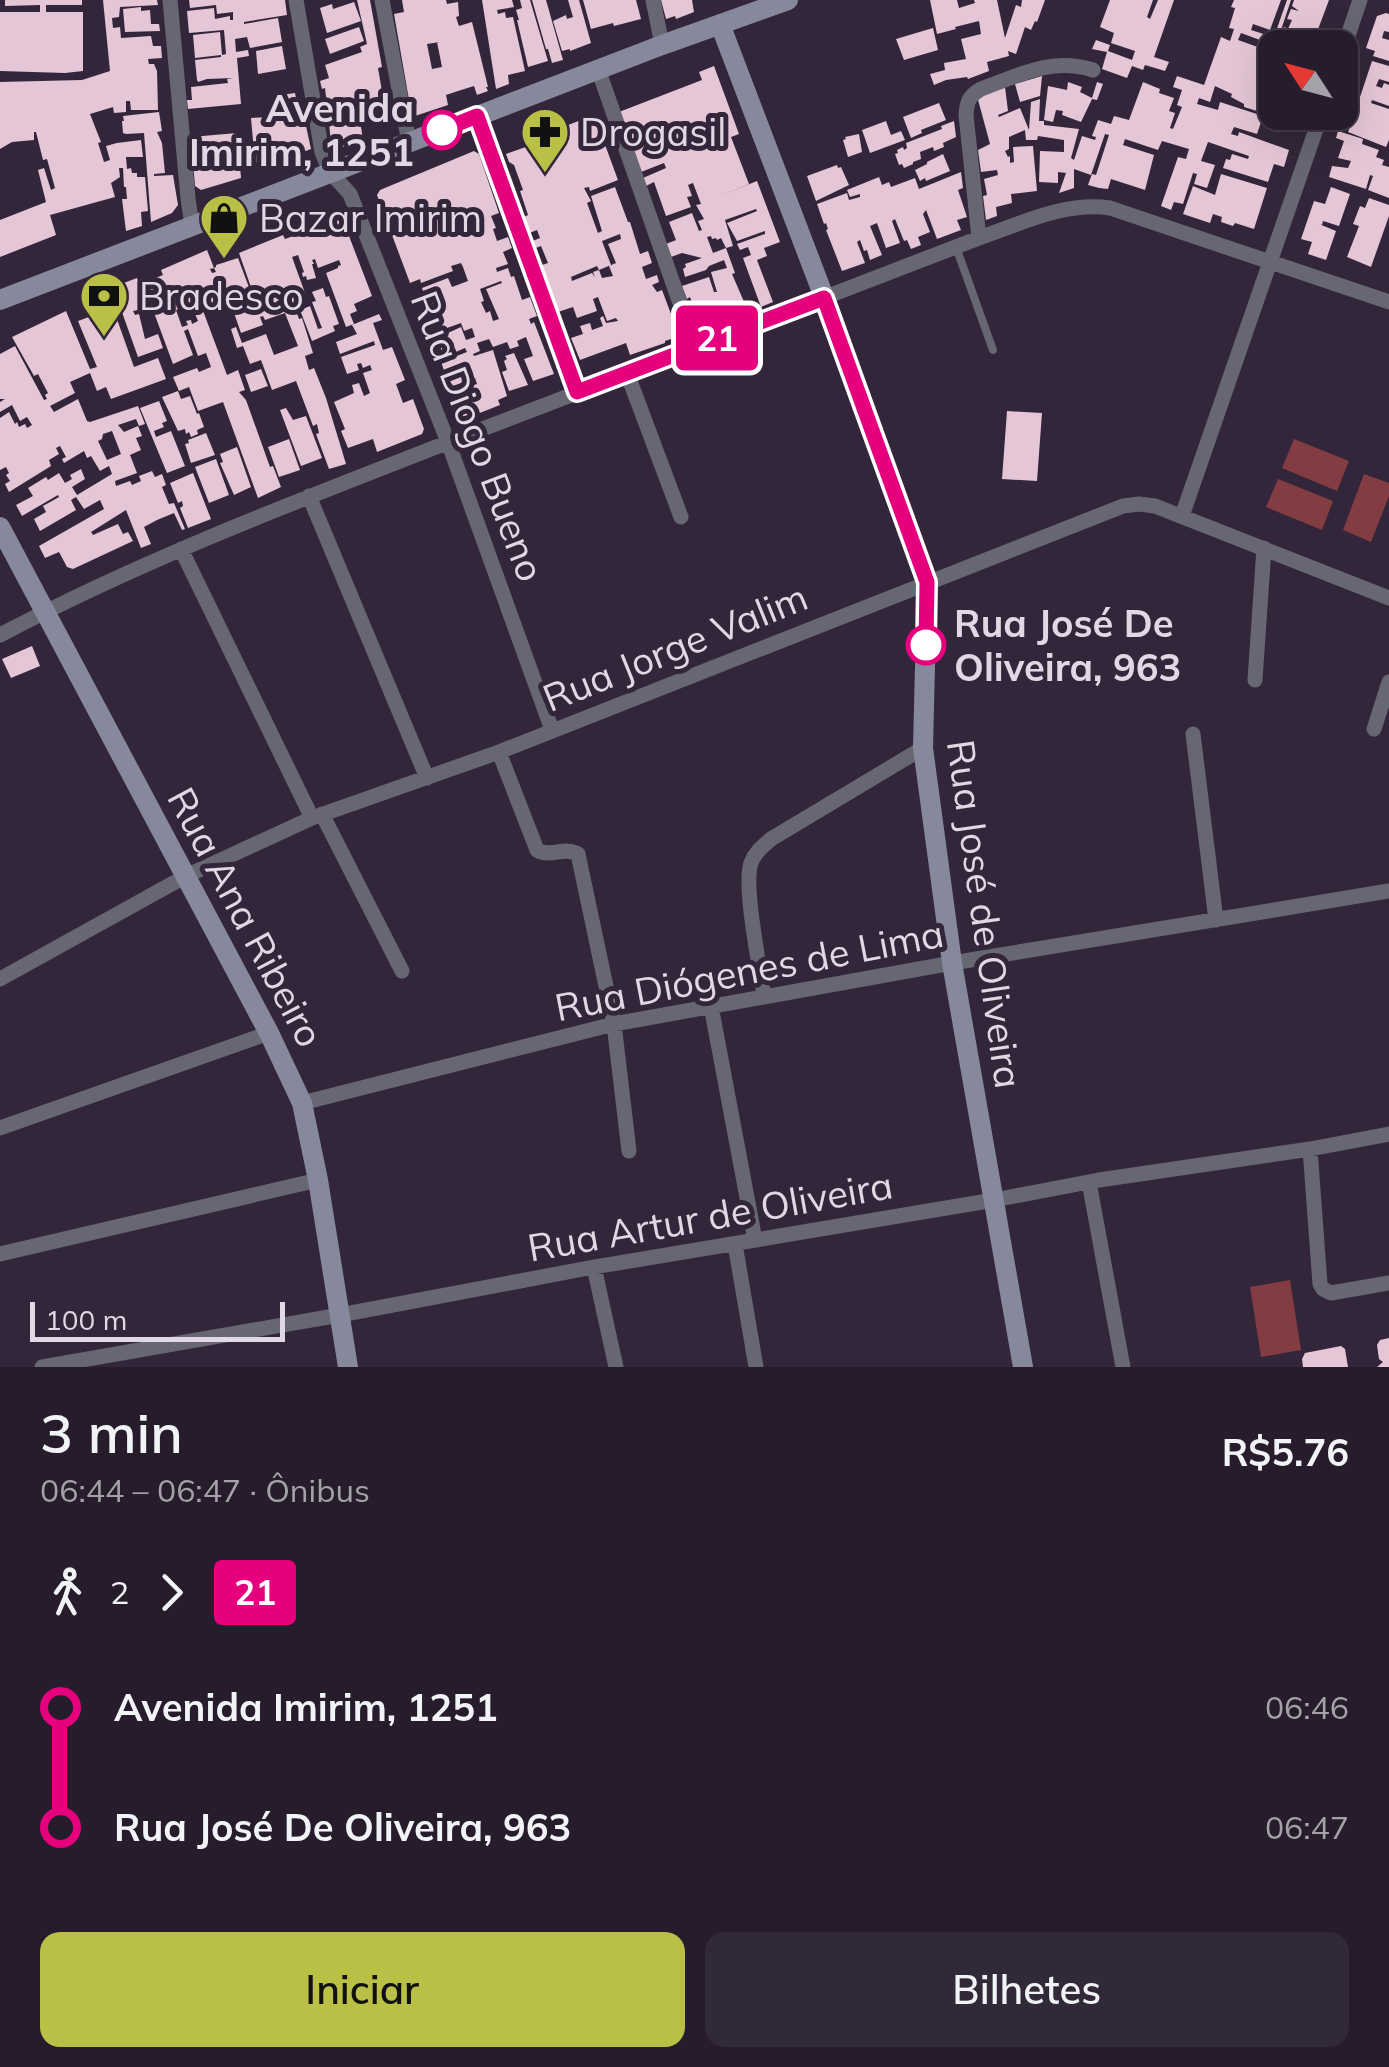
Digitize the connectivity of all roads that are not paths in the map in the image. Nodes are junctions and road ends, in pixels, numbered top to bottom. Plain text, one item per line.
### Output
1 (170, 0) edge
2 (296, 0) edge
3 (382, 0) edge
4 (652, 0) edge
5 (788, 0) edge
6 (1360, 0) edge
7 (720, 24) junction
8 (1350, 30) edge
9 (662, 45) junction
10 (598, 70) junction
11 (1093, 70) dead end
12 (477, 116) junction
13 (1316, 130) edge
14 (409, 142) junction
15 (330, 172) junction
16 (192, 226) junction
17 (978, 238) junction
18 (956, 247) junction
19 (1270, 262) junction
20 (824, 298) junction
21 (0, 300) edge
22 (1389, 302) edge
23 (695, 346) junction
24 (993, 350) dead end
25 (627, 373) junction
26 (577, 392) junction
27 (448, 442) junction
28 (310, 496) junction
29 (1182, 516) junction
30 (680, 518) dead end
31 (0, 527) edge
32 (1264, 548) junction
33 (181, 550) junction
34 (927, 582) junction
35 (1389, 598) edge
36 (46, 610) junction
37 (0, 634) edge
38 (1255, 680) dead end
39 (1389, 682) edge
40 (1374, 729) dead end
41 (552, 730) junction
42 (1193, 734) dead end
43 (923, 748) junction
44 (499, 752) junction
45 (427, 778) junction
46 (317, 816) junction
47 (186, 876) junction
48 (1389, 891) edge
49 (1216, 920) junction
50 (952, 963) junction
51 (402, 970) dead end
52 (0, 979) edge
53 (764, 996) junction
54 (711, 1006) junction
55 (614, 1024) junction
56 (268, 1032) junction
57 (302, 1103) junction
58 (0, 1128) edge
59 (1389, 1134) edge
60 (1310, 1149) junction
61 (629, 1151) dead end
62 (318, 1180) junction
63 (1089, 1182) junction
64 (994, 1200) junction
65 (755, 1240) junction
66 (735, 1244) junction
67 (0, 1254) edge
68 (594, 1267) junction
69 (1389, 1283) edge
70 (340, 1315) junction
71 (42, 1367) edge
72 (348, 1367) edge
73 (616, 1367) edge
74 (756, 1367) edge
75 (1023, 1367) edge
76 (1123, 1367) edge

1 - 16 street
2 - 15 street, Rua Diogo Bueno
3 - 14 street
4 - 9 street
5 - 7 street
6 - 8 street
7 - 9 street
7 - 20 street, Rua José de Oliveira
9 - 10 street
10 - 12 street
10 - 23 street
11 - 17 street
12 - 14 street
12 - 26 street
13 - 19 street
14 - 15 street
15 - 16 street
15 - 27 street, Rua Diogo Bueno
16 - 21 street
17 - 18 street
17 - 19 street
18 - 20 street
18 - 24 lane
19 - 22 street
19 - 29 street
20 - 23 street
20 - 34 street, Rua José de Oliveira
23 - 25 street
25 - 26 street
25 - 30 street
26 - 27 street
27 - 28 street
27 - 41 street, Rua Diogo Bueno
28 - 33 street
28 - 45 street
29 - 32 street, Rua Jorge Valim
29 - 34 street, Rua Jorge Valim
31 - 36 street, Rua Ana Ribeiro
32 - 35 street, Rua Jorge Valim
32 - 38 street
33 - 36 street
33 - 46 street
34 - 41 street, Rua Jorge Valim
34 - 43 street, Rua José de Oliveira
36 - 37 street
36 - 47 street, Rua Ana Ribeiro
39 - 40 street
41 - 44 street, Rua Jorge Valim
42 - 49 street
43 - 50 street, Rua José de Oliveira
43 - 53 street
44 - 45 street, Rua Jorge Valim
44 - 55 street
45 - 46 street, Rua Jorge Valim
46 - 47 street, Rua Jorge Valim
46 - 51 street
47 - 52 street, Rua Jorge Valim
47 - 56 street, Rua Ana Ribeiro
48 - 49 street, Rua Diógenes de Lima
49 - 50 street, Rua Diógenes de Lima
50 - 53 street, Rua Diógenes de Lima
50 - 64 street, Rua José de Oliveira
53 - 54 street, Rua Diógenes de Lima
54 - 55 street, Rua Diógenes de Lima
54 - 65 street
55 - 57 street, Rua Diógenes de Lima
55 - 61 street
56 - 57 street, Rua Ana Ribeiro
56 - 58 street
57 - 62 street, Rua Ana Ribeiro
59 - 60 street, Rua Artur de Oliveira
60 - 63 street, Rua Artur de Oliveira
60 - 69 street
62 - 67 street
62 - 70 street, Rua Ana Ribeiro
63 - 64 street, Rua Artur de Oliveira
63 - 76 street
64 - 65 street, Rua Artur de Oliveira
64 - 75 street, Rua José de Oliveira
65 - 66 street, Rua Artur de Oliveira
66 - 68 street, Rua Artur de Oliveira
66 - 74 street
68 - 70 street, Rua Artur de Oliveira
68 - 73 street
70 - 71 street, Rua Artur de Oliveira
70 - 72 street, Rua Ana Ribeiro

